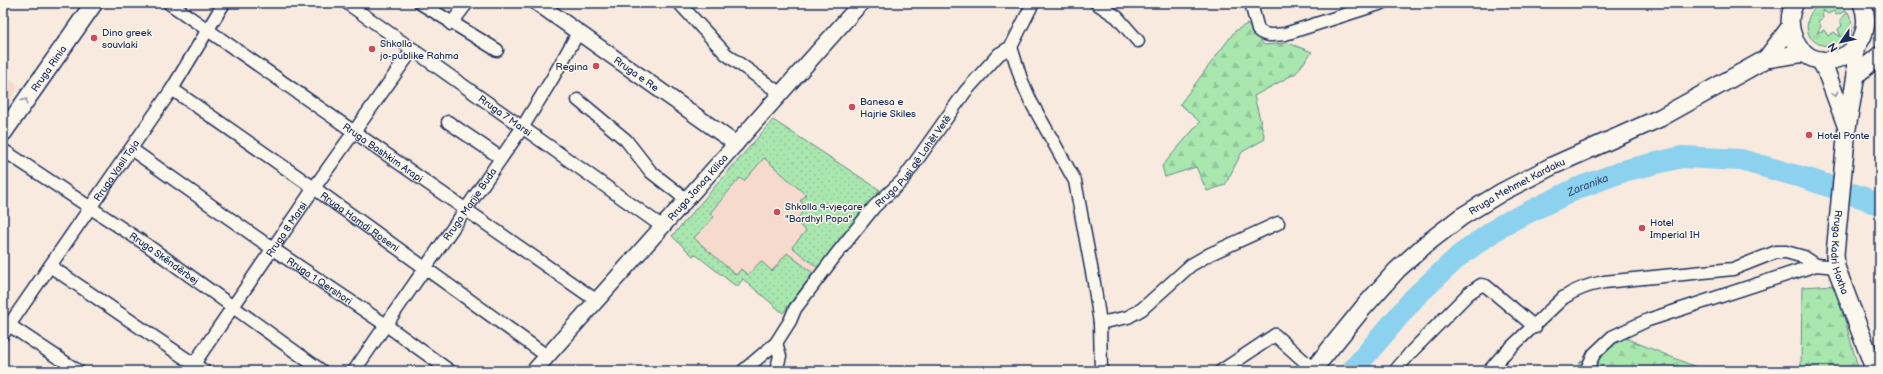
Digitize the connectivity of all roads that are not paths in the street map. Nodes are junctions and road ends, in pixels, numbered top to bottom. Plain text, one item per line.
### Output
1 (94, 3) edge
2 (169, 3) edge
3 (224, 3) edge
4 (347, 3) edge
5 (420, 3) edge
6 (467, 3) edge
7 (537, 3) edge
8 (679, 3) edge
9 (861, 3) edge
10 (1033, 3) edge
11 (1096, 3) edge
12 (1251, 3) edge
13 (1382, 3) edge
14 (1795, 3) edge
15 (1862, 3) edge
16 (1880, 18) edge
17 (451, 24) junction
18 (1790, 27) junction
19 (208, 29) junction
20 (578, 33) junction
21 (1138, 41) dead end
22 (1011, 47) junction
23 (413, 49) junction
24 (497, 50) dead end
25 (1856, 50) junction
26 (1880, 52) edge
27 (1880, 55) edge
28 (1813, 56) junction
29 (1766, 59) junction
30 (1856, 75) junction
31 (172, 89) junction
32 (781, 94) junction
33 (578, 100) dead end
34 (448, 122) dead end
35 (522, 128) junction
36 (1847, 128) junction
37 (355, 132) junction
38 (3, 133) edge
39 (736, 144) junction
40 (132, 149) junction
41 (3, 150) edge
42 (501, 158) junction
43 (314, 188) junction
44 (687, 200) junction
45 (90, 207) junction
46 (465, 210) junction
47 (1278, 223) dead end
48 (663, 227) junction
49 (273, 249) junction
50 (1836, 261) junction
51 (1816, 265) junction
52 (50, 266) junction
53 (426, 269) junction
54 (597, 301) junction
55 (232, 306) junction
56 (1100, 323) junction
57 (386, 325) junction
58 (1535, 326) junction
59 (6, 329) edge
60 (776, 342) junction
61 (547, 356) junction
62 (191, 367) edge
63 (1312, 370) edge
64 (78, 371) edge
65 (204, 371) edge
66 (322, 371) edge
67 (354, 371) edge
68 (450, 371) edge
69 (534, 371) edge
70 (743, 371) edge
71 (776, 371) edge
72 (1101, 371) edge
73 (1221, 371) edge
74 (1395, 371) edge
75 (1489, 371) edge
76 (1586, 371) edge
77 (1875, 371) edge

38 -> 1 main road, Rruga Rinia
2 - 19 street, Rruga Bashkim Arapi
3 - 19 street, Rruga Vasil Taja
4 - 23 street, Rruga 7 Marsi
5 - 17 street
6 - 17 street
7 - 20 street, Rruga e Re
8 - 32 street
9 - 32 street, Rruga Janaq Kilica
10 - 22 street, Rruga Pusi që Lahët Vetë
11 - 21 street
12 - 13 street
14 - 18 main road
15 - 16 main road
15 - 25 main road
17 - 24 street
18 - 28 main road, Rruga Kadri Hoxha
18 - 29 main road, Rruga Mehmet Kardaku
19 - 31 street, Rruga Vasil Taja
19 - 37 street, Rruga Bashkim Arapi
20 - 35 street, Rruga Marije Buda
20 - 39 street, Rruga e Re
22 - 56 street
22 - 60 street, Rruga Pusi që Lahët Vetë
23 - 35 street, Rruga 7 Marsi
23 - 37 street, Rruga 8 Marsi
25 - 26 main road
25 - 28 main road, Rruga Mehmet Kardaku
25 - 30 main road, Rruga Kadri Hoxha
27 - 30 main road
28 - 29 main road, Rruga Mehmet Kardaku
28 -> 36 main road, Rruga Kadri Hoxha
29 - 63 main road, Rruga Mehmet Kardaku
30 - 36 main road, Rruga Kadri Hoxha
31 - 40 street, Rruga Vasil Taja
31 - 43 street, Rruga Hamdi Roseni
32 - 39 street, Rruga Janaq Kilica
33 - 44 street
34 - 42 street
35 - 42 street, Rruga Marije Buda
35 - 48 street, Rruga 7 Marsi
36 - 50 main road, Rruga Kadri Hoxha
37 - 43 street, Rruga 8 Marsi
37 - 46 street, Rruga Bashkim Arapi
39 - 44 street, Rruga Janaq Kilica
40 - 45 street, Rruga Vasil Taja
40 - 49 street, Rruga 1 Qershori
41 - 45 street, Rruga Skëndërbej
42 - 46 street, Rruga Marije Buda
43 - 49 street, Rruga 8 Marsi
43 - 53 street, Rruga Hamdi Roseni
44 - 48 street, Rruga Janaq Kilica
45 - 52 street, Rruga Vasil Taja
45 - 55 street, Rruga Skëndërbej
46 - 53 street, Rruga Marije Buda
46 - 54 street, Rruga Bashkim Arapi
47 - 56 street
48 - 54 street, Rruga Janaq Kilica
49 - 55 street, Rruga 8 Marsi
49 - 57 street, Rruga 1 Qershori
50 - 51 street
50 - 77 main road, Rruga Kadri Hoxha
51 - 58 street
51 - 76 street
52 - 59 street, Rruga Vasil Taja
52 - 62 street
53 - 57 street, Rruga Marije Buda
53 - 61 street, Rruga Hamdi Roseni
54 - 61 street, Rruga Janaq Kilica
55 - 62 street, Rruga 8 Marsi
55 - 66 street, Rruga Skëndërbej
56 - 72 street
57 - 67 street, Rruga Marije Buda
57 - 68 street, Rruga 1 Qershori
58 - 74 street
58 - 75 street
59 - 64 street
60 - 70 street, Rruga Pusi që Lahët Vetë
60 - 71 street
61 - 69 street, Rruga Janaq Kilica
62 - 65 street
63 - 73 street

